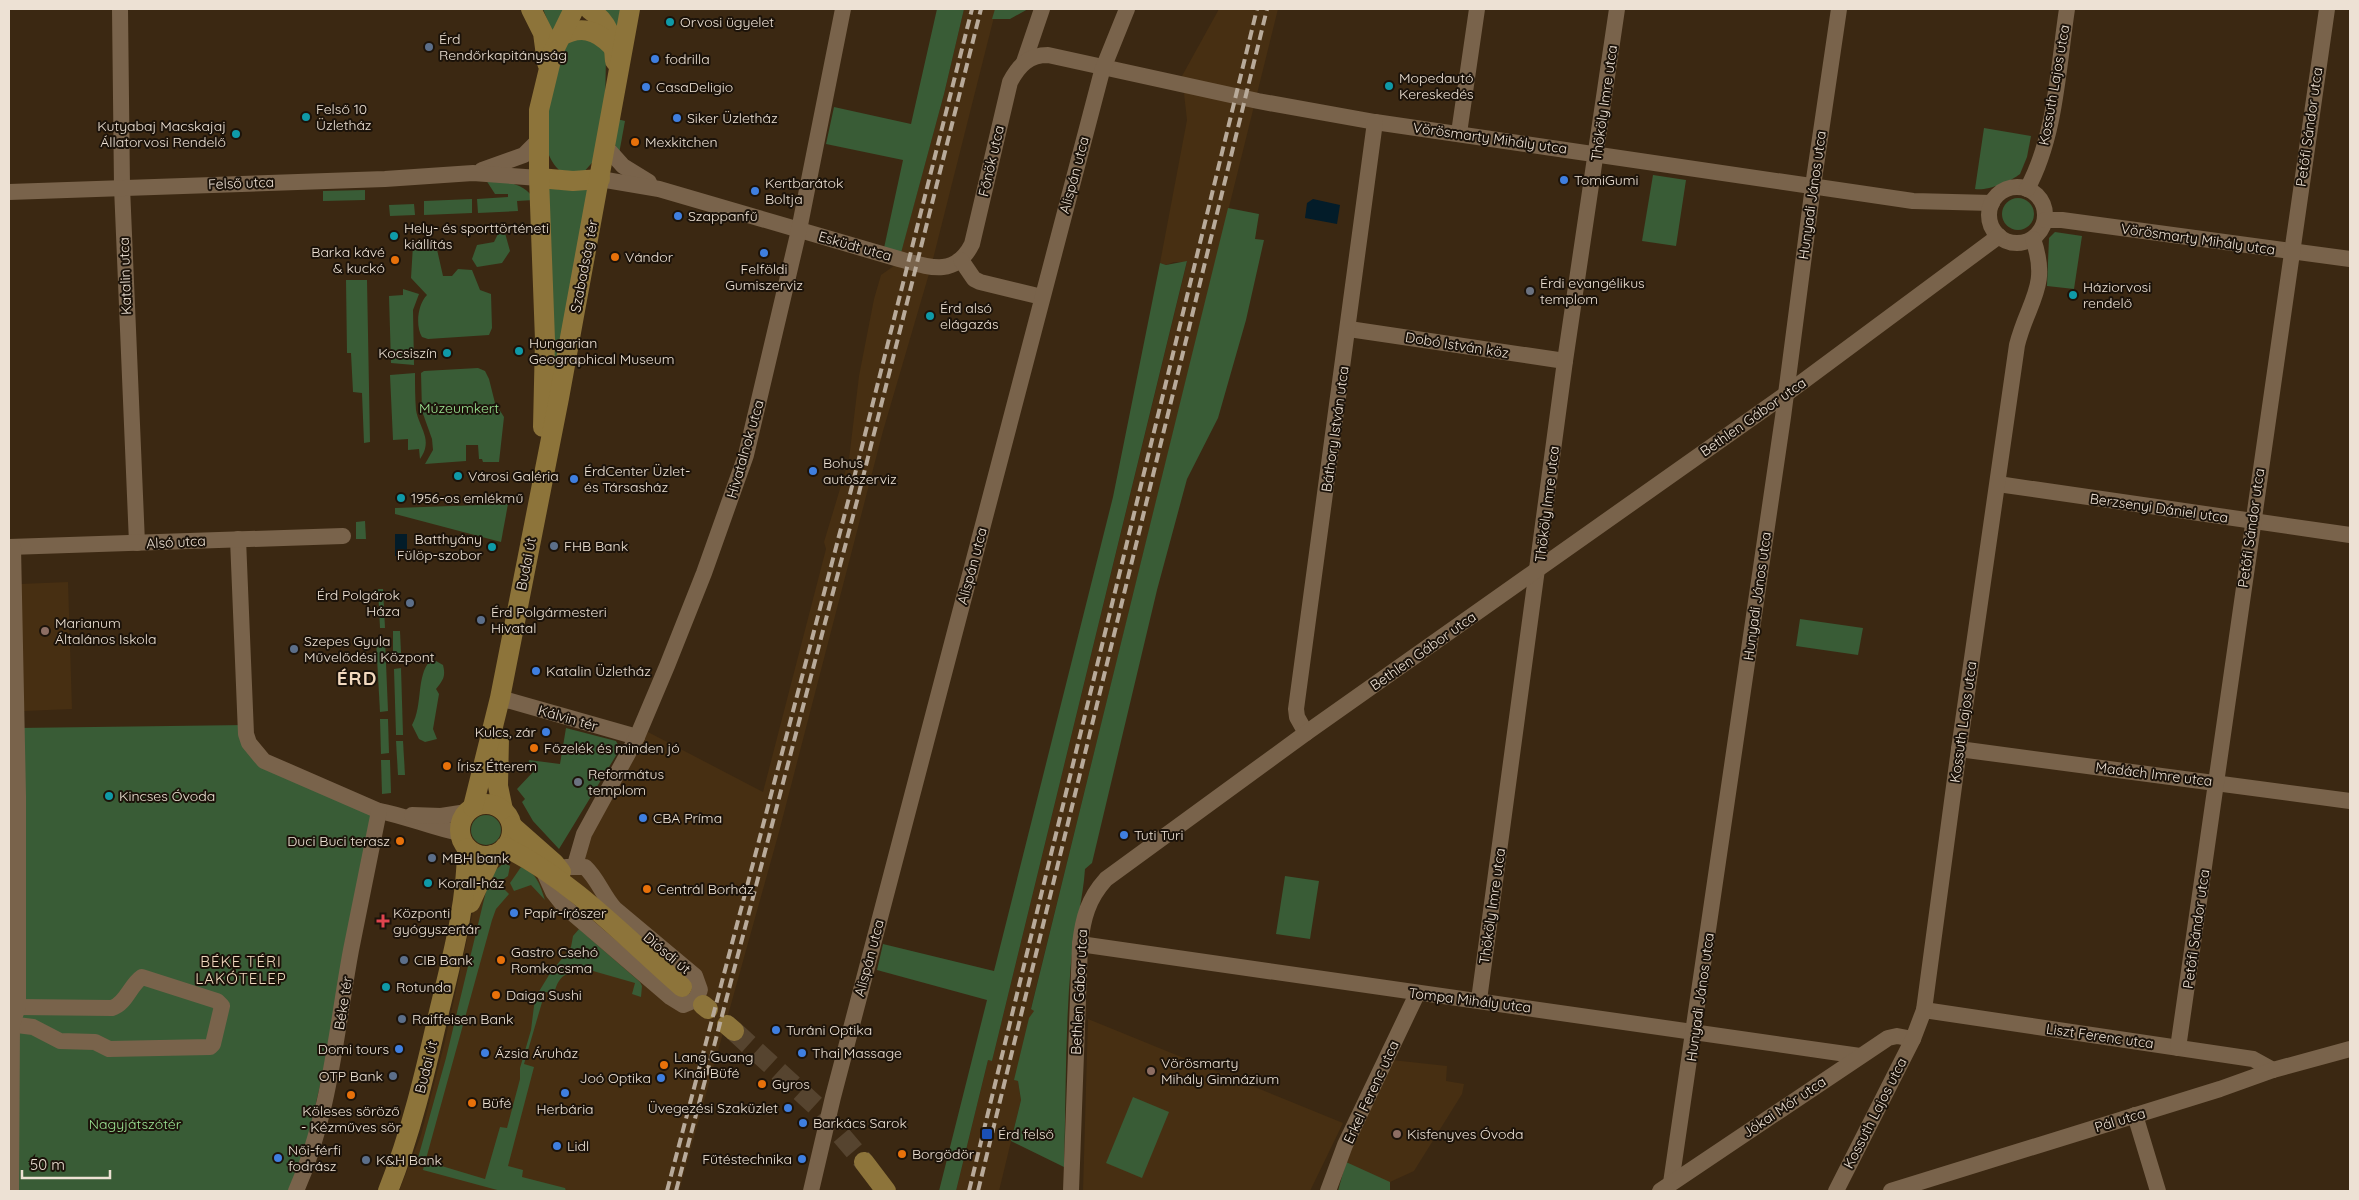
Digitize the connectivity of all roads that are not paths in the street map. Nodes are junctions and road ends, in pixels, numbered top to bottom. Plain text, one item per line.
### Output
1 (120, 9) edge
2 (531, 9) edge
3 (574, 9) edge
4 (589, 9) edge
5 (630, 9) edge
6 (843, 9) edge
7 (1042, 9) edge
8 (1128, 9) edge
9 (1478, 9) edge
10 (1618, 9) edge
11 (1839, 9) edge
12 (2067, 9) edge
13 (2327, 9) edge
14 (559, 38) junction
15 (614, 48) junction
16 (1024, 62) junction
17 (1103, 66) junction
18 (547, 71) junction
19 (617, 83) junction
20 (1375, 122) junction
21 (1460, 133) junction
22 (538, 142) junction
23 (606, 147) junction
24 (1597, 154) junction
25 (473, 173) junction
26 (539, 178) junction
27 (600, 179) junction
28 (1812, 186) junction
29 (122, 187) junction
30 (659, 189) junction
31 (2027, 189) junction
32 (9, 192) edge
33 (1992, 203) junction
34 (2045, 220) junction
35 (800, 230) junction
36 (1999, 236) junction
37 (2033, 239) junction
38 (2292, 251) junction
39 (2350, 259) edge
40 (961, 260) junction
41 (1042, 298) junction
42 (1349, 329) junction
43 (1565, 361) junction
44 (1786, 394) junction
45 (1998, 484) junction
46 (540, 489) junction
47 (2252, 521) junction
48 (2350, 535) edge
49 (343, 536) dead end
50 (238, 539) junction
51 (137, 543) junction
52 (11, 547) edge
53 (1538, 568) junction
54 (500, 698) junction
55 (1306, 733) junction
56 (637, 738) junction
57 (1958, 749) junction
58 (2217, 782) junction
59 (13, 796) edge
60 (2350, 801) edge
61 (470, 810) junction
62 (379, 811) junction
63 (400, 815) junction
64 (507, 818) junction
65 (463, 841) junction
66 (498, 851) junction
67 (575, 865) junction
68 (548, 867) junction
69 (456, 940) junction
70 (1080, 944) junction
71 (682, 987) dead end
72 (1417, 994) junction
73 (1478, 1000) junction
74 (18, 1007) junction
75 (1924, 1010) junction
76 (10, 1024) edge
77 (1695, 1032) junction
78 (1913, 1039) junction
79 (2178, 1048) junction
80 (2350, 1049) edge
81 (1860, 1056) junction
82 (2273, 1070) junction
83 (2135, 1115) junction
84 (864, 1162) tunnel mouth
85 (1666, 1187) edge
86 (11, 1191) edge
87 (296, 1191) edge
88 (388, 1191) edge
89 (811, 1191) edge
90 (886, 1191) edge
91 (1071, 1191) edge
92 (1328, 1191) edge
93 (1836, 1191) edge
94 (1891, 1191) edge
95 (2158, 1191) edge

1 - 29 street, Katalin utca
2 - 18 main road
3 - 14 main road
4 - 15 main road, Szabadság tér
5 - 19 main road, Szabadság tér
6 - 35 street, Hivatalnok utca
7 - 16 street, Főnök utca
8 - 17 street, Alispán utca
9 - 21 street
10 - 24 street, Thököly Imre utca
11 - 28 street, Hunyadi János utca
12 - 31 street, Kossuth Lajos utca
13 - 38 street, Petőfi Sándor utca
14 - 15 main road
14 - 18 main road
15 - 19 main road, Szabadság tér
16 - 17 street, Vörösmarty Mihály utca
16 - 40 street, Főnök utca
17 - 20 street, Vörösmarty Mihály utca
17 - 41 street, Alispán utca
18 - 22 main road
19 - 23 main road, Szabadság tér
20 - 21 street, Vörösmarty Mihály utca
20 - 42 street, Báthory István utca
21 - 24 street, Vörösmarty Mihály utca
22 - 25 street, Felső utca
22 - 26 main road
23 - 27 main road, Szabadság tér
23 - 30 street, Esküdt utca
24 - 28 street, Vörösmarty Mihály utca
24 - 43 street, Thököly Imre utca
25 - 26 street, Felső utca
25 - 29 street, Felső utca
26 - 27 main road
26 - 46 main road
27 - 30 street, Esküdt utca
27 - 46 main road, Szabadság tér
28 - 33 street, Vörösmarty Mihály utca
28 - 44 street, Hunyadi János utca
29 - 32 street, Felső utca
29 - 51 street, Katalin utca
30 - 35 street, Esküdt utca
31 - 33 street
31 - 34 street
33 - 36 street
34 - 37 street
34 - 38 street, Vörösmarty Mihály utca
35 - 40 street, Esküdt utca
35 - 56 street, Hivatalnok utca
36 - 37 street
36 - 44 street, Bethlen Gábor utca
37 - 45 street, Kossuth Lajos utca
38 - 39 street, Vörösmarty Mihály utca
38 - 47 street, Petőfi Sándor utca
40 - 41 street
41 - 89 street, Alispán utca
42 - 43 street, Dobó István köz
42 - 55 street, Báthory István utca
43 - 53 street, Thököly Imre utca
44 - 53 street, Bethlen Gábor utca
44 - 77 street, Hunyadi János utca
45 - 47 street, Berzsenyi Dániel utca
45 - 57 street, Kossuth Lajos utca
46 - 54 main road, Budai út
47 - 48 street, Berzsenyi Dániel utca
47 - 58 street, Petőfi Sándor utca
49 - 50 street, Alsó utca
50 - 51 street, Alsó utca
50 - 62 street
51 - 52 street, Alsó utca
52 - 59 street
53 - 55 street, Bethlen Gábor utca
53 - 73 street, Thököly Imre utca
54 - 56 street, Kálvin tér
54 - 61 main road, Budai út
54 - 64 main road, Budai út
55 - 70 street, Bethlen Gábor utca
56 - 67 street, Hivatalnok utca
57 - 58 street, Madách Imre utca
57 - 75 street, Kossuth Lajos utca
58 - 60 street, Madách Imre utca
58 - 79 street, Petőfi Sándor utca
59 - 74 street
61 - 63 street
61 - 64 main road
61 - 65 main road
62 - 63 street
62 - 87 street, Béke tér
63 - 65 street
64 - 66 main road
64 - 68 main road, Diósdi út
65 - 66 main road
65 - 69 main road, Budai út
66 - 68 main road, Diósdi út
66 - 69 main road, Budai út
67 - 68 street, Diósdi út
67 - 68 street, Diósdi út
68 - 71 main road, Diósdi út
69 - 88 main road, Budai út
70 - 72 street, Tompa Mihály utca
70 - 91 street, Bethlen Gábor utca
72 - 73 street, Tompa Mihály utca
72 - 92 street, Erkel Ferenc utca
73 - 77 street, Tompa Mihály utca
74 - 76 street
74 - 76 street
75 - 78 street, Kossuth Lajos utca
75 - 79 street, Liszt Ferenc utca
76 - 86 street
77 - 81 street, Tompa Mihály utca
77 - 85 street, Hunyadi János utca
78 - 81 street, Jókai Mór utca
78 - 93 street, Kossuth Lajos utca
79 - 82 street, Liszt Ferenc utca
80 - 82 street, Pál utca
81 - 85 street, Jókai Mór utca
82 - 83 street, Pál utca
83 - 94 street, Pál utca
83 - 95 street
84 - 90 main road

